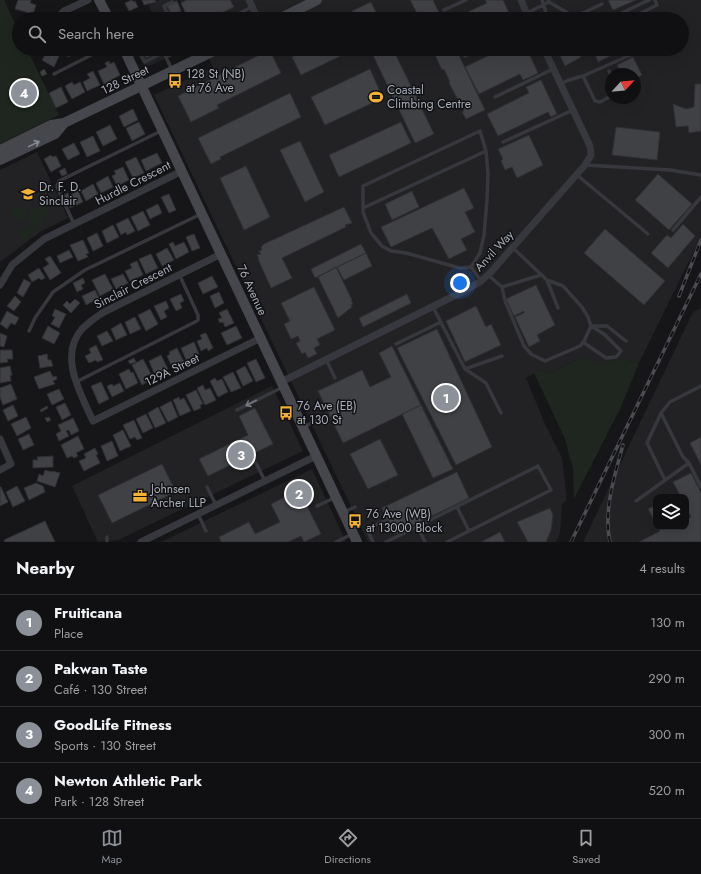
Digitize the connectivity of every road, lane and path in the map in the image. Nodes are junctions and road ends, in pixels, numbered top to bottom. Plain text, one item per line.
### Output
1 (88, 0) edge
2 (99, 0) edge
3 (249, 0) edge
4 (466, 0) edge
5 (520, 0) edge
6 (542, 0) edge
7 (649, 0) edge
8 (655, 0) edge
9 (312, 1) edge
10 (549, 1) edge
11 (173, 3) dead end
12 (602, 4) dead end
13 (544, 5) junction
14 (252, 7) junction
15 (444, 10) dead end
16 (63, 12) edge
17 (105, 12) edge
18 (167, 12) edge
19 (242, 12) edge
20 (254, 12) edge
21 (292, 12) edge
22 (526, 12) edge
23 (534, 12) edge
24 (546, 12) edge
25 (566, 12) edge
26 (587, 12) edge
27 (624, 12) edge
28 (643, 12) edge
29 (89, 56) edge
30 (127, 56) edge
31 (142, 56) edge
32 (162, 56) edge
33 (165, 56) edge
34 (194, 56) edge
35 (547, 56) edge
36 (628, 56) edge
37 (553, 69) junction
38 (172, 71) junction
39 (54, 74) dead end
40 (583, 76) junction
41 (560, 84) junction
42 (142, 87) junction
43 (495, 97) dead end
44 (605, 99) edge
45 (573, 110) junction
46 (64, 123) junction
47 (162, 130) junction
48 (503, 142) dead end
49 (0, 150) edge
50 (486, 151) junction
51 (0, 160) edge
52 (585, 165) junction
53 (182, 171) junction
54 (577, 175) junction
55 (701, 175) edge
56 (701, 197) edge
57 (363, 208) junction
58 (202, 213) junction
59 (74, 225) junction
60 (673, 230) dead end
61 (648, 234) dead end
62 (513, 248) junction
63 (221, 254) junction
64 (472, 268) junction
65 (179, 274) junction
66 (488, 275) junction
67 (541, 275) junction
68 (547, 280) junction
69 (482, 281) junction
70 (0, 285) edge
71 (502, 287) junction
72 (433, 307) junction
73 (558, 308) dead end
74 (441, 322) junction
75 (591, 326) junction
76 (29, 331) dead end
77 (261, 338) junction
78 (626, 341) dead end
79 (583, 342) junction
80 (396, 344) dead end
81 (502, 356) dead end
82 (326, 359) junction
83 (465, 369) junction
84 (335, 378) dead end
85 (75, 382) junction
86 (282, 384) junction
87 (701, 386) edge
88 (237, 410) dead end
89 (501, 413) dead end
90 (661, 413) junction
91 (321, 418) dead end
92 (93, 421) joint
93 (303, 427) junction
94 (0, 439) edge
95 (316, 456) junction
96 (256, 463) dead end
97 (689, 463) junction
98 (0, 470) edge
99 (665, 480) junction
100 (265, 481) junction
101 (207, 487) dead end
102 (701, 487) edge
103 (336, 497) junction
104 (636, 501) dead end
105 (216, 505) junction
106 (318, 506) dead end
107 (355, 507) dead end
108 (457, 507) junction
109 (343, 512) junction
110 (198, 514) junction
111 (386, 520) dead end
112 (418, 527) junction
113 (206, 531) dead end
114 (469, 531) junction
115 (355, 538) edge
116 (141, 542) edge
117 (336, 542) edge
118 (373, 542) edge
119 (386, 542) edge
120 (425, 542) edge
121 (447, 542) edge

1 - 16 street
2 - 17 main road
3 - 14 street
4 - 15 lane
5 - 22 street
6 - 13 lane
7 - 27 lane
8 - 28 lane
9 - 21 main road
10 - 13 lane
10 - 25 lane
11 - 18 lane
12 - 26 lane
13 - 23 lane
13 - 24 lane
14 - 19 lane
14 - 20 street
29 - 39 lane
30 - 42 main road, 76 Avenue
31 - 32 lane
33 - 38 lane
34 - 38 main road, 128 Street
35 - 37 street, Anvil Way
36 - 40 lane
37 - 41 street, Anvil Way
37 - 43 lane
38 - 42 main road, 128 Street
40 - 41 lane
40 - 44 lane
41 - 45 street, Anvil Way
42 - 46 main road, 128 Street
42 - 47 main road, 76 Avenue
45 - 48 lane
45 - 52 street, Anvil Way
46 - 49 main road, 128 Street
51 -> 46 main road, 128 Street
47 - 53 main road, 76 Avenue
47 - 59 lane
50 - 57 lane
50 - 57 lane
50 - 64 lane
52 - 54 street, Anvil Way
52 - 55 lane
53 - 58 main road, 76 Avenue
53 - 59 street, Hurdle Crescent
54 - 61 lane
54 - 62 street, Anvil Way
56 - 60 lane
57 - 64 lane
58 - 63 main road, 76 Avenue
58 - 76 lane
59 - 70 street, Hurdle Crescent
62 - 66 street, Anvil Way
62 - 67 lane
63 - 65 street, Sinclair Crescent
63 - 77 main road, 76 Avenue
64 - 69 lane
65 - 85 street, Sinclair Crescent
65 - 85 lane
66 - 69 street, Anvil Way
66 - 71 lane
67 - 68 lane
67 - 71 lane
68 - 73 lane
68 - 75 lane
69 - 72 street, Anvil Way
71 - 79 lane
72 - 74 lane
72 - 82 street, Anvil Way
74 - 80 lane
74 - 83 lane
75 - 78 lane
75 - 79 lane
75 - 79 lane
77 - 86 main road, 76 Avenue
77 - 92 street, 129A Street
81 - 83 lane
82 - 84 lane
82 - 86 street, Anvil Way
83 - 89 lane
85 - 92 street, Sinclair Crescent
86 -> 88 lane
86 - 93 main road, 76 Avenue
87 - 90 lane
90 - 97 lane
90 - 99 lane
91 - 93 lane
93 - 95 main road, 76 Avenue
94 - 98 street
95 - 100 street
95 - 103 main road, 76 Avenue
96 - 100 lane
97 - 99 lane
97 - 102 lane
99 - 104 lane
100 - 105 street
101 - 105 lane
103 - 106 lane
103 - 109 main road, 76 Avenue
105 - 110 street
107 - 109 lane
108 - 112 lane
108 - 114 lane
108 - 114 lane
109 - 115 main road, 76 Avenue
110 - 113 lane
110 - 116 street
111 - 118 lane
112 - 119 lane
112 - 120 lane
114 - 121 lane
115 - 117 lane

